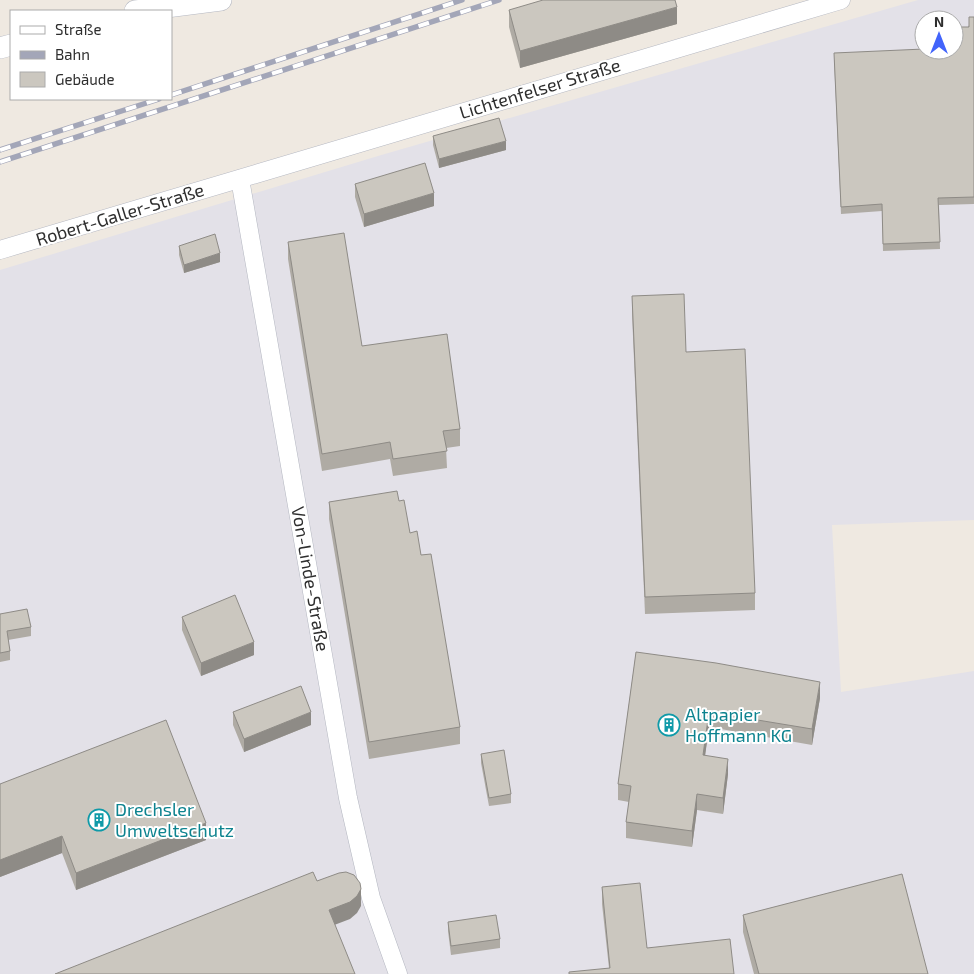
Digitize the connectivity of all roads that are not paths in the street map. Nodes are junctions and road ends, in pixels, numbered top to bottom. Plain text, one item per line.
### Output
1 (221, 0) edge
2 (841, 0) edge
3 (143, 10) edge
4 (240, 179) junction
5 (0, 250) edge
6 (398, 974) edge

1 - 3 street
2 - 4 street, Lichtenfelser Straße
4 - 5 street, Robert-Galler-Straße
4 - 6 street, Von-Linde-Straße

